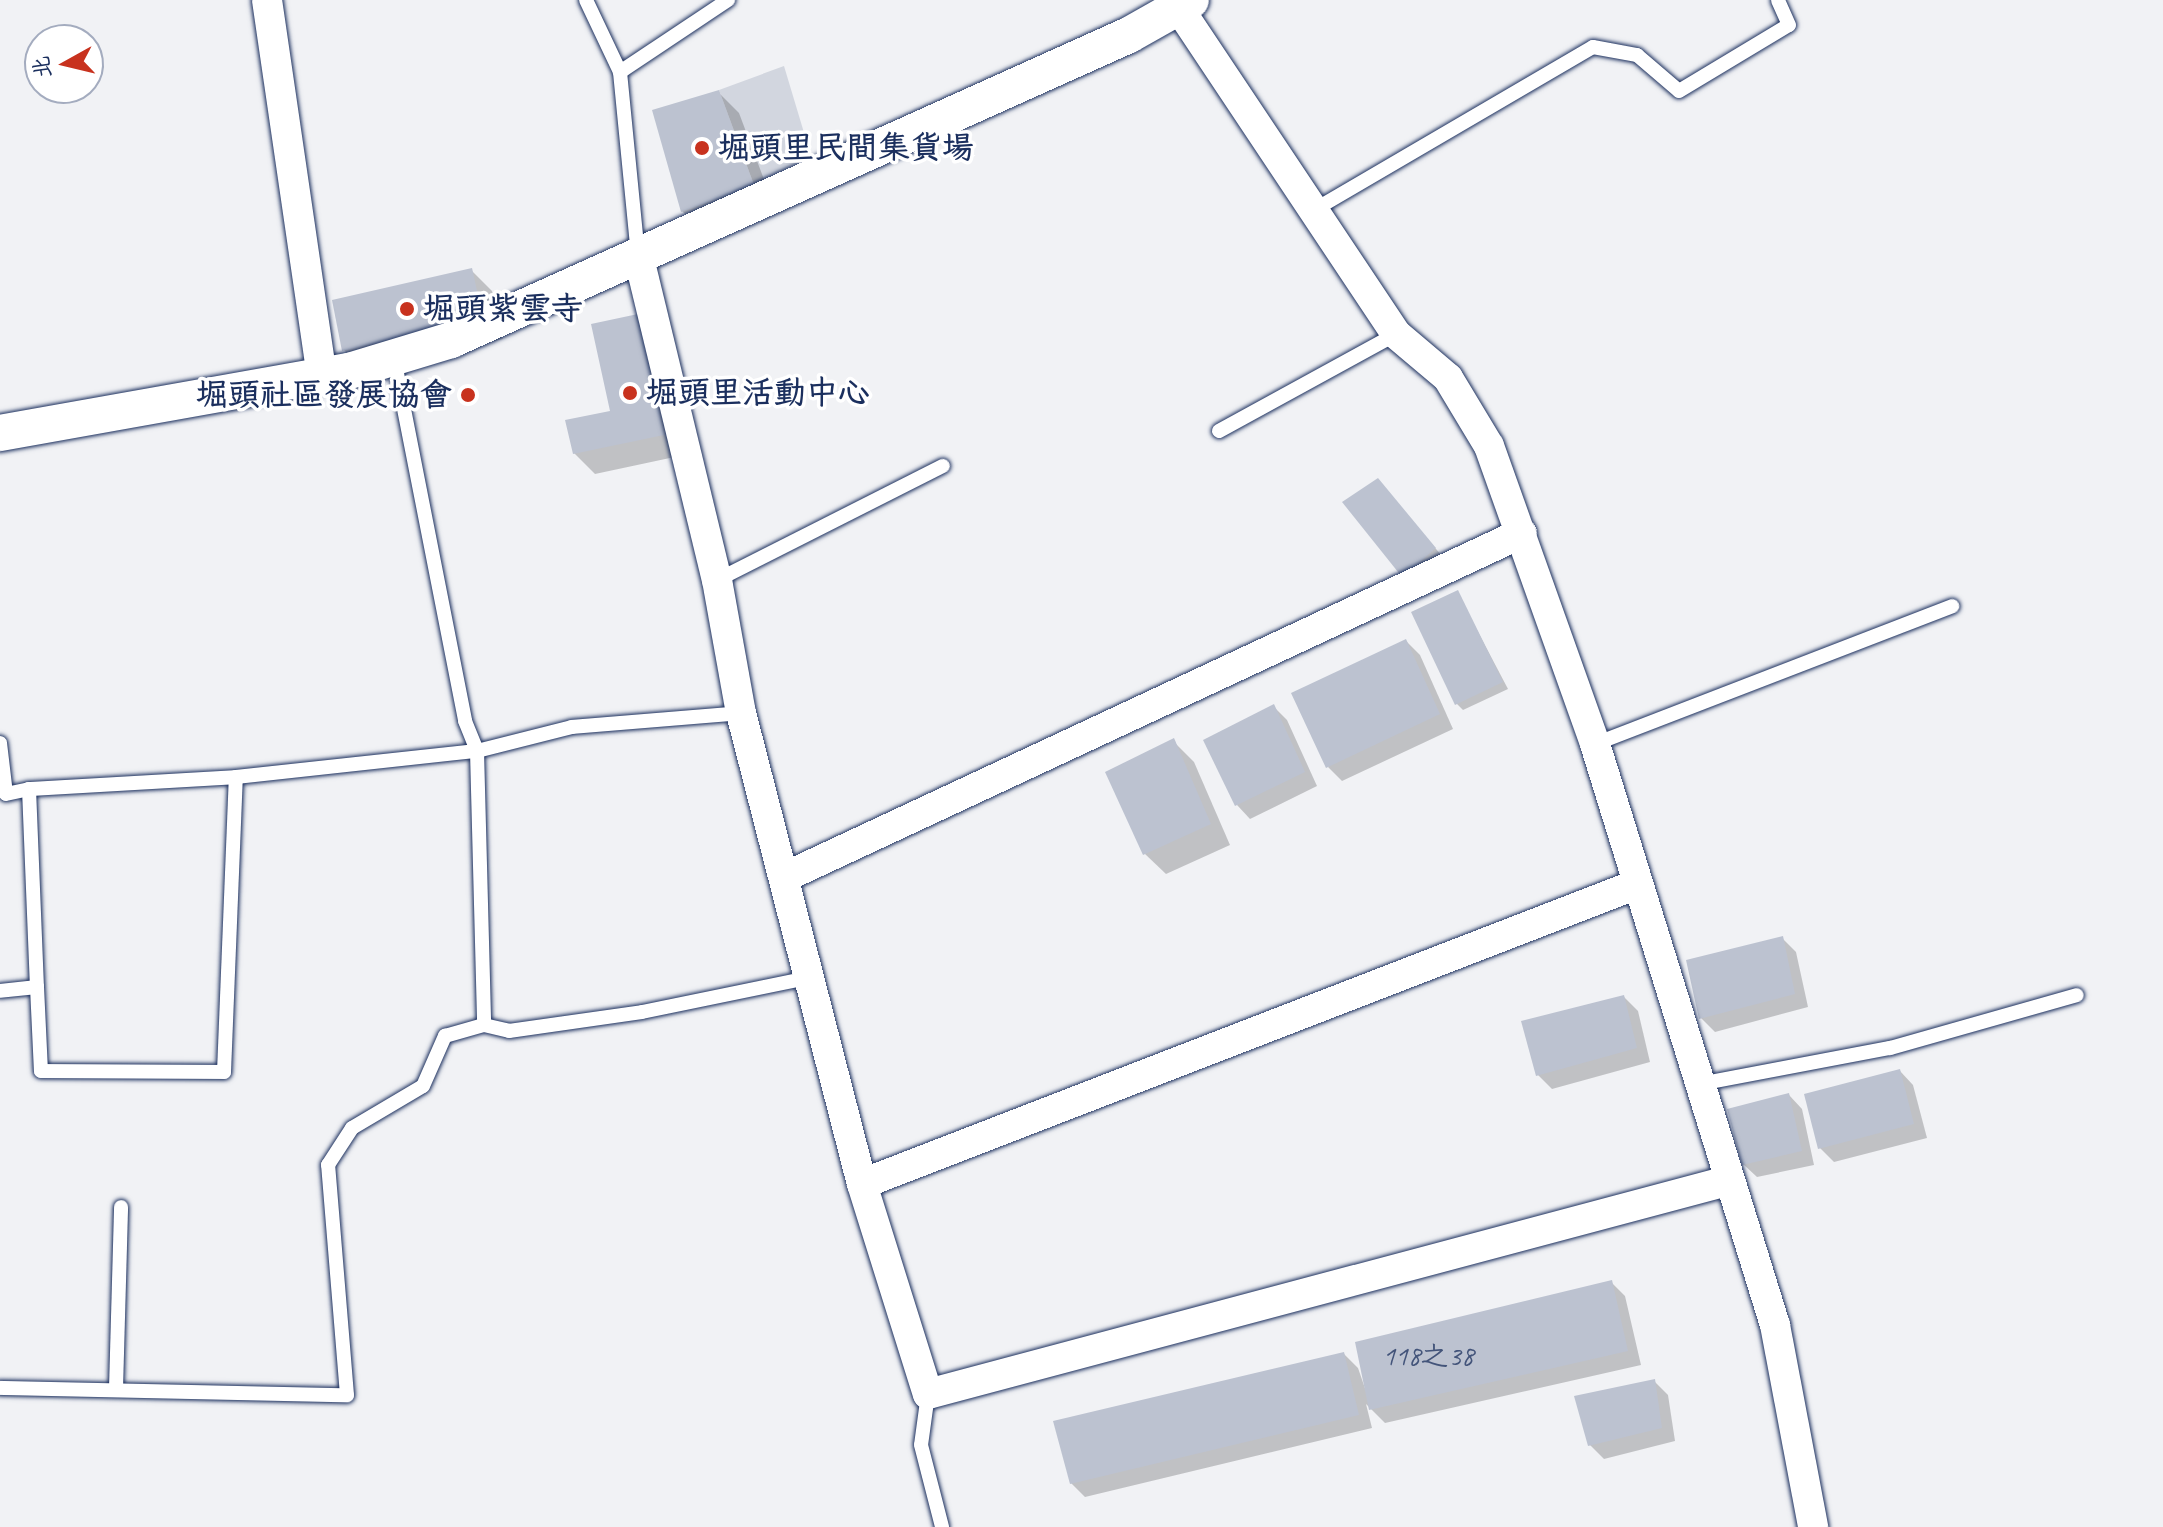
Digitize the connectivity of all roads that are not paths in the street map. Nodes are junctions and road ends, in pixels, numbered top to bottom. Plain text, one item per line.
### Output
1 (267, 0) edge
2 (586, 0) edge
3 (728, 0) edge
4 (1778, 0) edge
5 (1186, 5) edge
6 (620, 72) junction
7 (1314, 210) junction
8 (638, 254) junction
9 (1396, 334) junction
10 (394, 358) junction
11 (322, 375) junction
12 (1219, 431) dead end
13 (0, 433) edge
14 (943, 466) dead end
15 (1522, 533) junction
16 (717, 580) junction
17 (1952, 606) dead end
18 (741, 713) junction
19 (0, 743) edge
20 (1595, 744) junction
21 (477, 751) junction
22 (236, 777) junction
23 (29, 789) junction
24 (785, 877) junction
25 (1635, 885) junction
26 (812, 977) junction
27 (37, 987) junction
28 (0, 991) edge
29 (2077, 995) dead end
30 (484, 1025) junction
31 (1699, 1084) junction
32 (1727, 1181) junction
33 (862, 1184) junction
34 (121, 1207) dead end
35 (0, 1388) edge
36 (116, 1389) junction
37 (928, 1394) junction
38 (942, 1527) edge
39 (1813, 1527) edge

1 - 11 street
2 - 6 lane
3 - 6 lane
4 - 7 lane
5 - 7 street
5 - 8 street
6 - 8 lane
7 - 9 street
8 - 10 street
8 - 16 street
9 - 12 lane
9 - 15 street
10 - 11 street
10 - 21 lane
11 - 13 street
14 - 16 lane
15 - 20 street
15 - 24 street
16 - 18 street
17 - 20 lane
18 - 21 lane
18 - 24 street
19 - 23 lane
20 - 25 street
21 - 22 lane
21 - 30 lane
22 - 23 lane
22 - 27 lane
23 - 27 lane
24 - 26 street
25 - 31 street
25 - 33 street
26 - 30 lane
26 - 33 street
27 - 28 lane
29 - 31 lane
30 - 36 lane
31 - 32 street
32 - 37 street
32 - 39 street
33 - 37 street
34 - 36 lane
35 - 36 lane
37 - 38 lane

